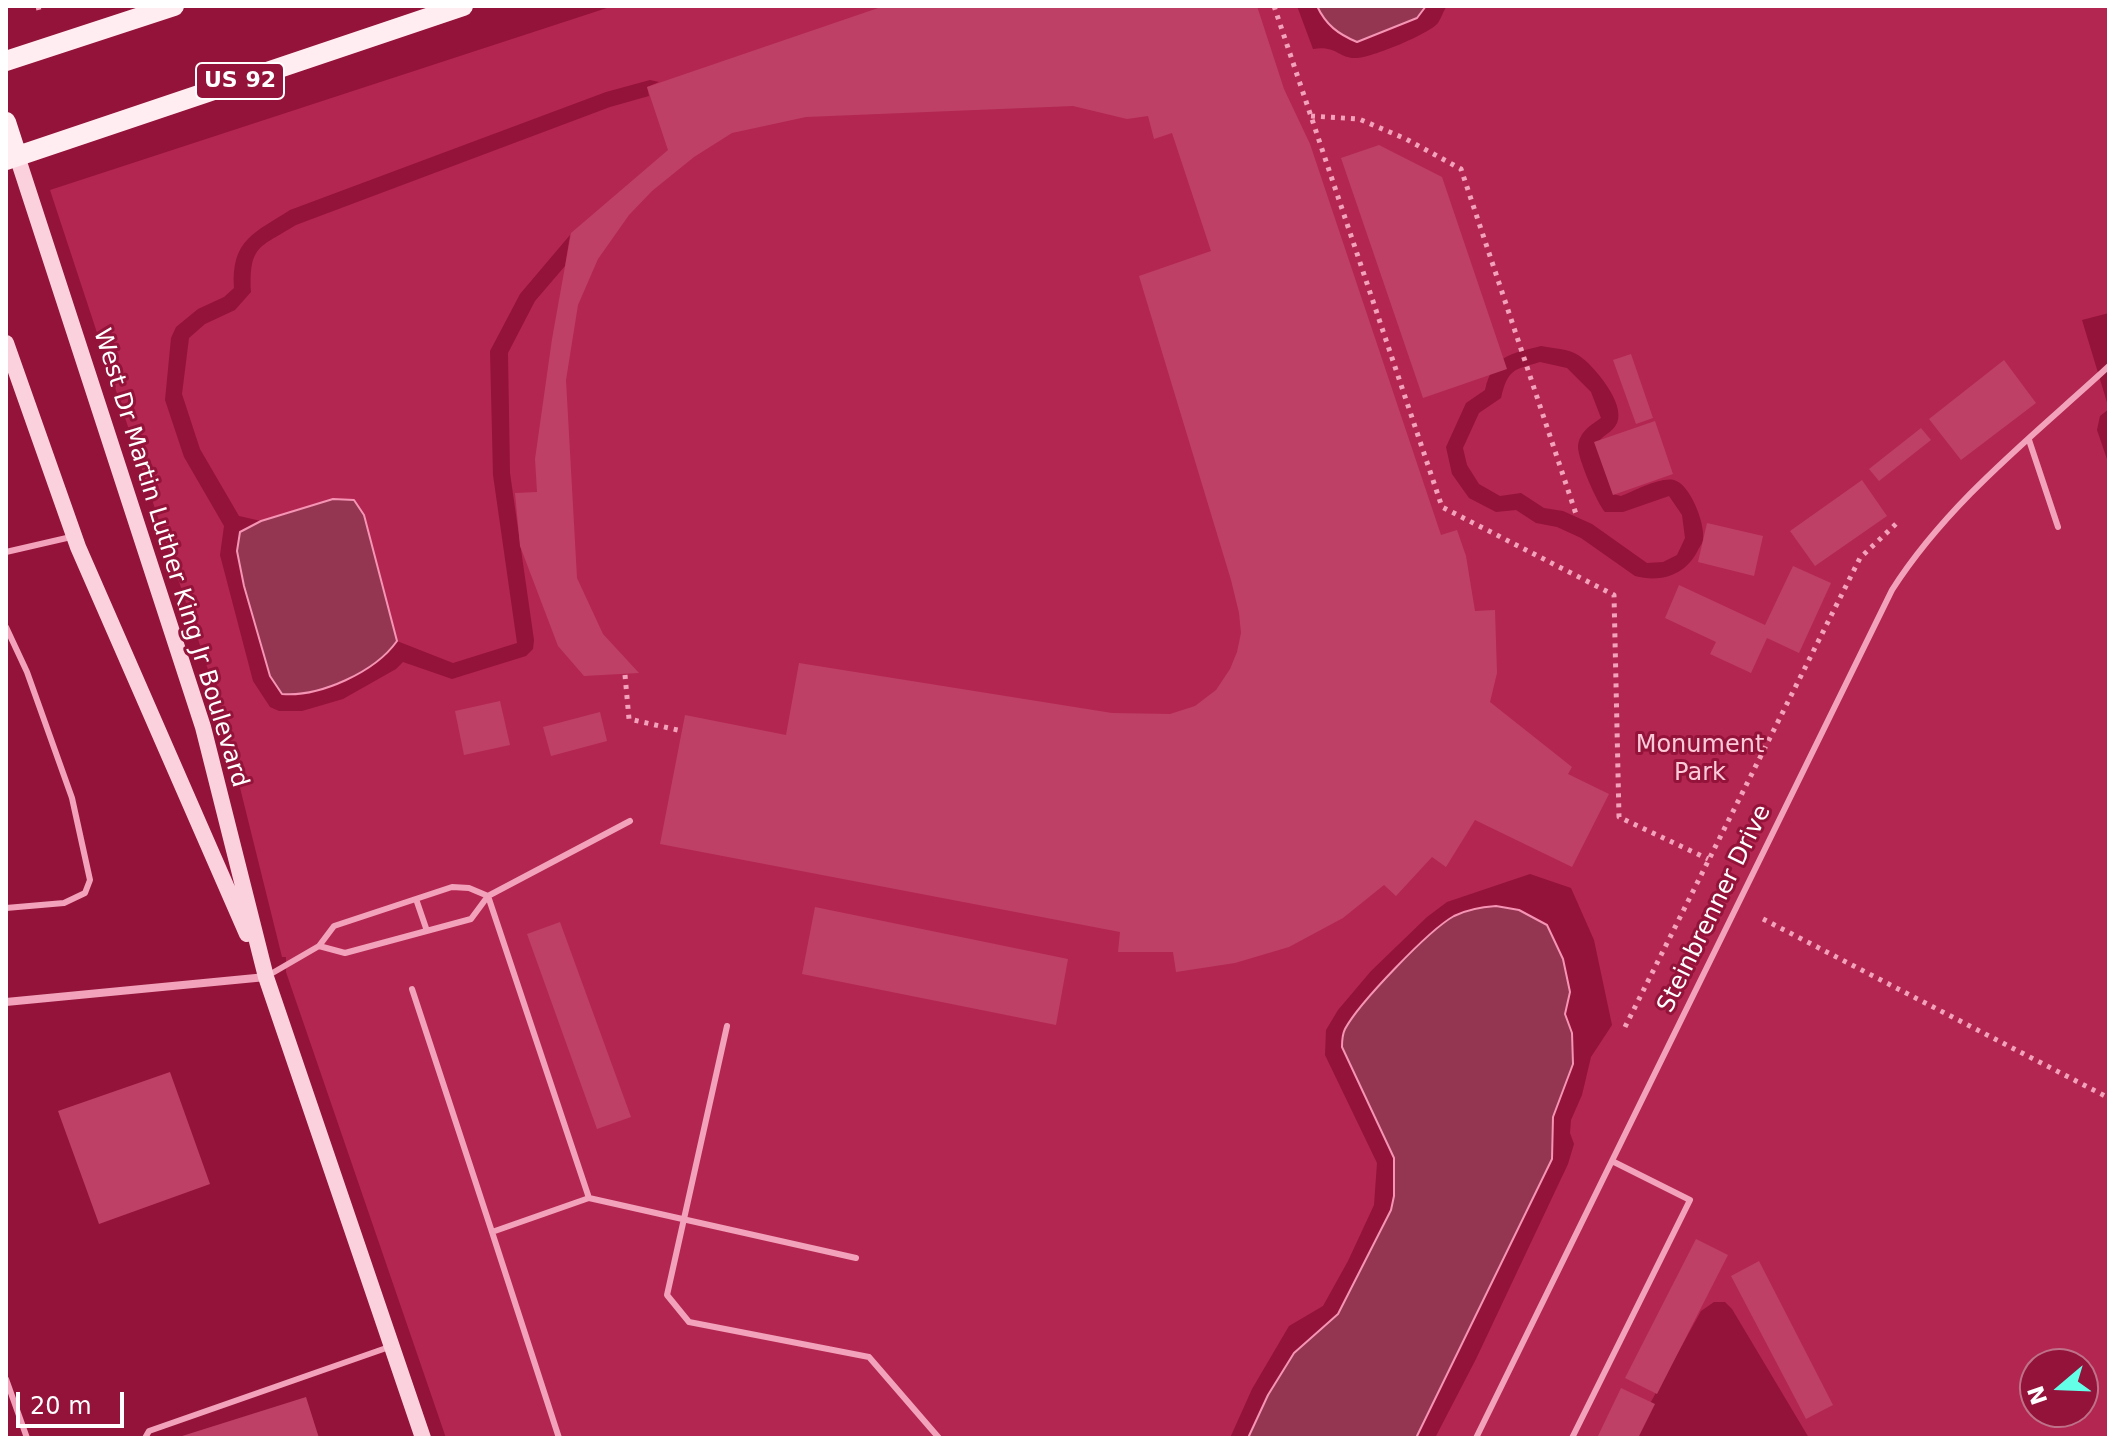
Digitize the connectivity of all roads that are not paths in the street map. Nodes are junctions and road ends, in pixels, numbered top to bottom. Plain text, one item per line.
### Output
1 (174, 6) edge
2 (463, 6) edge
3 (6, 61) edge
4 (6, 122) edge
5 (12, 158) edge
6 (6, 343) edge
7 (2109, 366) edge
8 (2029, 440) junction
9 (2058, 527) dead end
10 (74, 536) junction
11 (6, 552) edge
12 (6, 627) edge
13 (630, 821) dead end
14 (488, 896) junction
15 (416, 899) junction
16 (6, 908) edge
17 (427, 931) junction
18 (319, 946) junction
19 (266, 977) junction
20 (412, 989) dead end
21 (6, 1002) edge
22 (727, 1026) dead end
23 (1612, 1161) junction
24 (589, 1198) junction
25 (682, 1220) junction
26 (492, 1232) junction
27 (856, 1258) dead end
28 (392, 1346) junction
29 (6, 1379) edge
30 (27, 1438) edge
31 (145, 1438) edge
32 (423, 1438) edge
33 (559, 1438) edge
34 (939, 1438) edge
35 (1476, 1438) edge
36 (1572, 1438) edge

1 - 3 main road
2 - 5 main road, US 92
4 - 5 main road
5 - 19 street, West Dr Martin Luther King Jr Boulevard
6 - 10 street, West Dr Martin Luther King Jr Boulevard
7 - 8 lane, Steinbrenner Drive
8 - 9 lane
8 - 23 lane, Steinbrenner Drive
10 - 11 lane
10 - 19 street, West Dr Martin Luther King Jr Boulevard
12 - 16 lane
13 - 14 lane
14 - 15 lane
14 - 17 lane
14 - 24 lane
15 - 17 lane
15 - 18 lane
17 - 18 lane
18 - 19 lane
19 - 21 street
19 - 28 street, West Dr Martin Luther King Jr Boulevard
20 - 26 lane
22 - 25 lane
23 - 35 lane, Steinbrenner Drive
23 - 36 lane
24 - 25 lane
24 - 26 lane
25 - 27 lane
25 - 34 lane
26 - 33 lane
28 - 31 lane
28 - 32 street, West Dr Martin Luther King Jr Boulevard
29 - 30 lane

